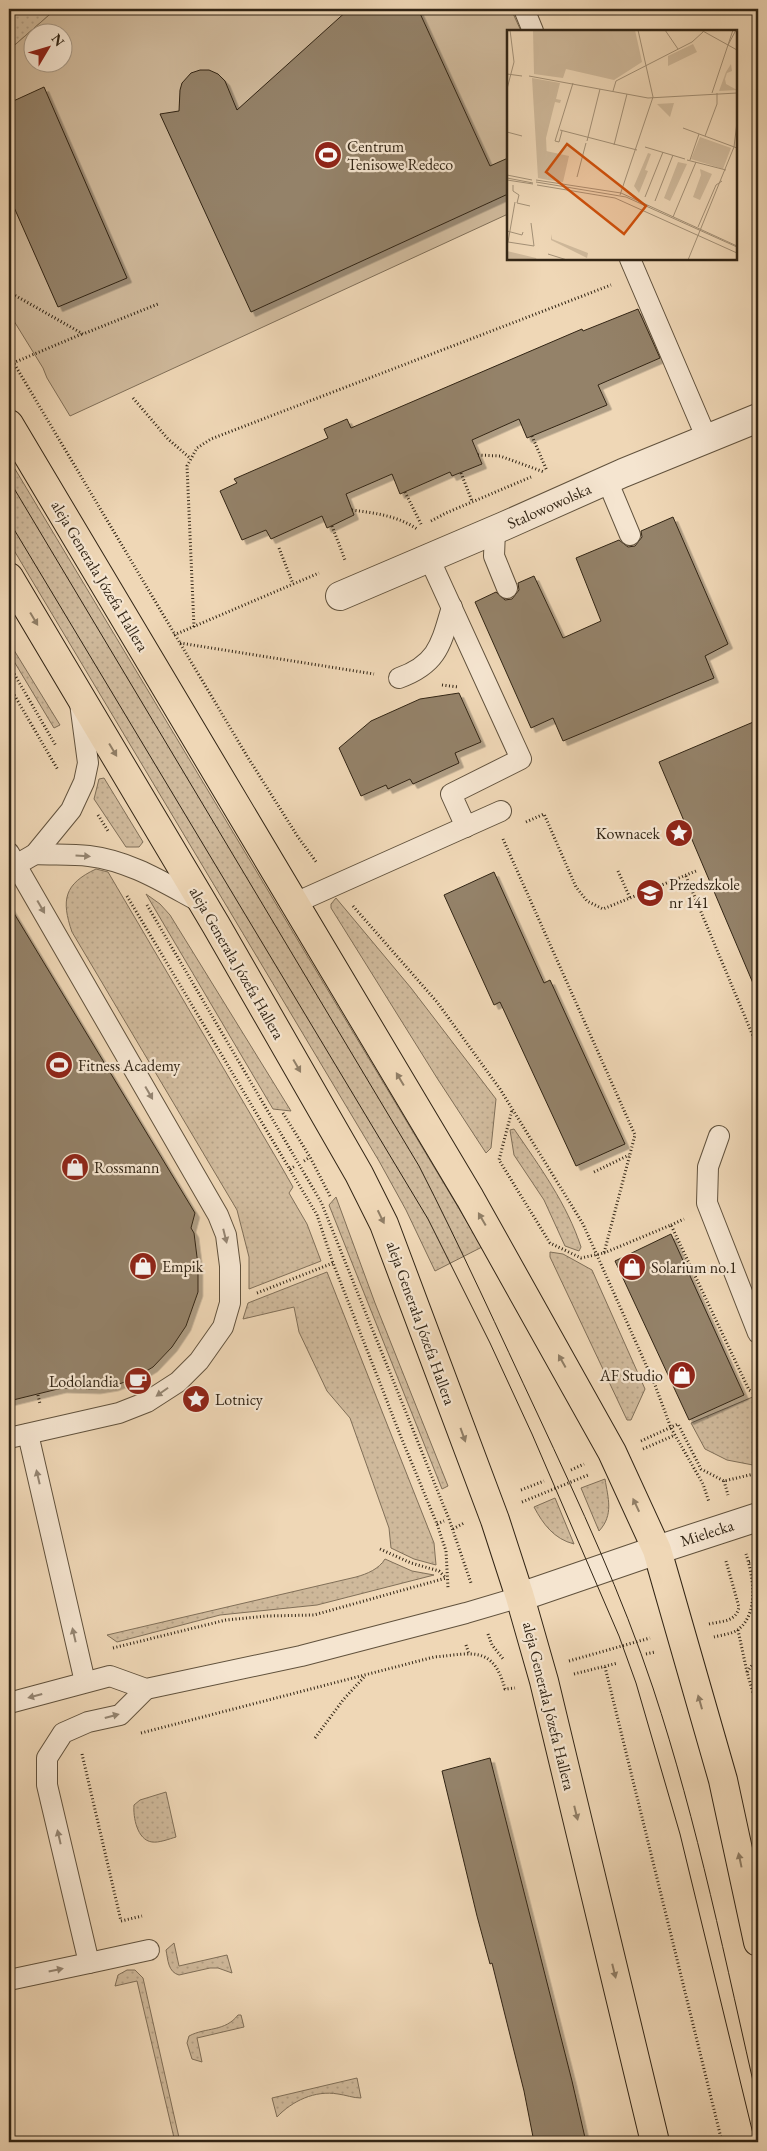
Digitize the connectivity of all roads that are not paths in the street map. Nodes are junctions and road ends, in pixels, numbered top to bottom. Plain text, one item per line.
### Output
1 (524, 9) edge
2 (533, 30) edge
3 (634, 267) edge
4 (758, 418) edge
5 (9, 424) edge
6 (707, 439) junction
7 (607, 480) junction
8 (495, 530) junction
9 (630, 535) dead end
10 (429, 558) junction
11 (9, 577) edge
12 (507, 588) dead end
13 (340, 596) dead end
14 (452, 607) junction
15 (399, 678) road end
16 (79, 693) junction
17 (498, 820) road end
18 (466, 827) junction
19 (35, 854) junction
20 (12, 859) edge
21 (202, 903) junction
22 (295, 903) junction
23 (719, 1136) dead end
24 (758, 1333) edge
25 (18, 1436) edge
26 (758, 1517) edge
27 (656, 1550) junction
28 (520, 1597) junction
29 (85, 1682) junction
30 (146, 1689) junction
31 (9, 1703) edge
32 (758, 1942) edge
33 (150, 1950) dead end
34 (89, 1963) junction
35 (9, 1980) edge
36 (655, 2142) edge

1 - 2 lane
3 - 6 lane
4 - 6 street, Stalowowolska
5 - 22 main road, aleja Generała Józefa Hallera
6 - 7 street, Stalowowolska
7 - 8 street, Stalowowolska
7 - 9 lane
8 - 10 street, Stalowowolska
8 - 12 lane
10 - 13 street, Stalowowolska
10 - 14 lane
11 -> 16 main road, aleja Generała Józefa Hallera
14 - 15 lane
14 - 18 lane
16 - 19 lane
16 -> 21 main road, aleja Generała Józefa Hallera
17 - 18 lane
18 - 22 lane
19 - 20 lane
19 -> 21 lane
20 -> 25 lane
21 -> 28 main road, aleja Generała Józefa Hallera
27 -> 22 main road, aleja Generała Józefa Hallera
23 - 24 lane
29 -> 25 lane
26 - 27 street, Mielecka
27 - 28 street, Mielecka
32 -> 27 main road, aleja Generała Józefa Hallera
28 - 30 lane
28 -> 36 main road, aleja Generała Józefa Hallera
29 - 30 lane
29 -> 31 lane
34 -> 30 lane
33 - 34 lane
35 -> 34 lane

